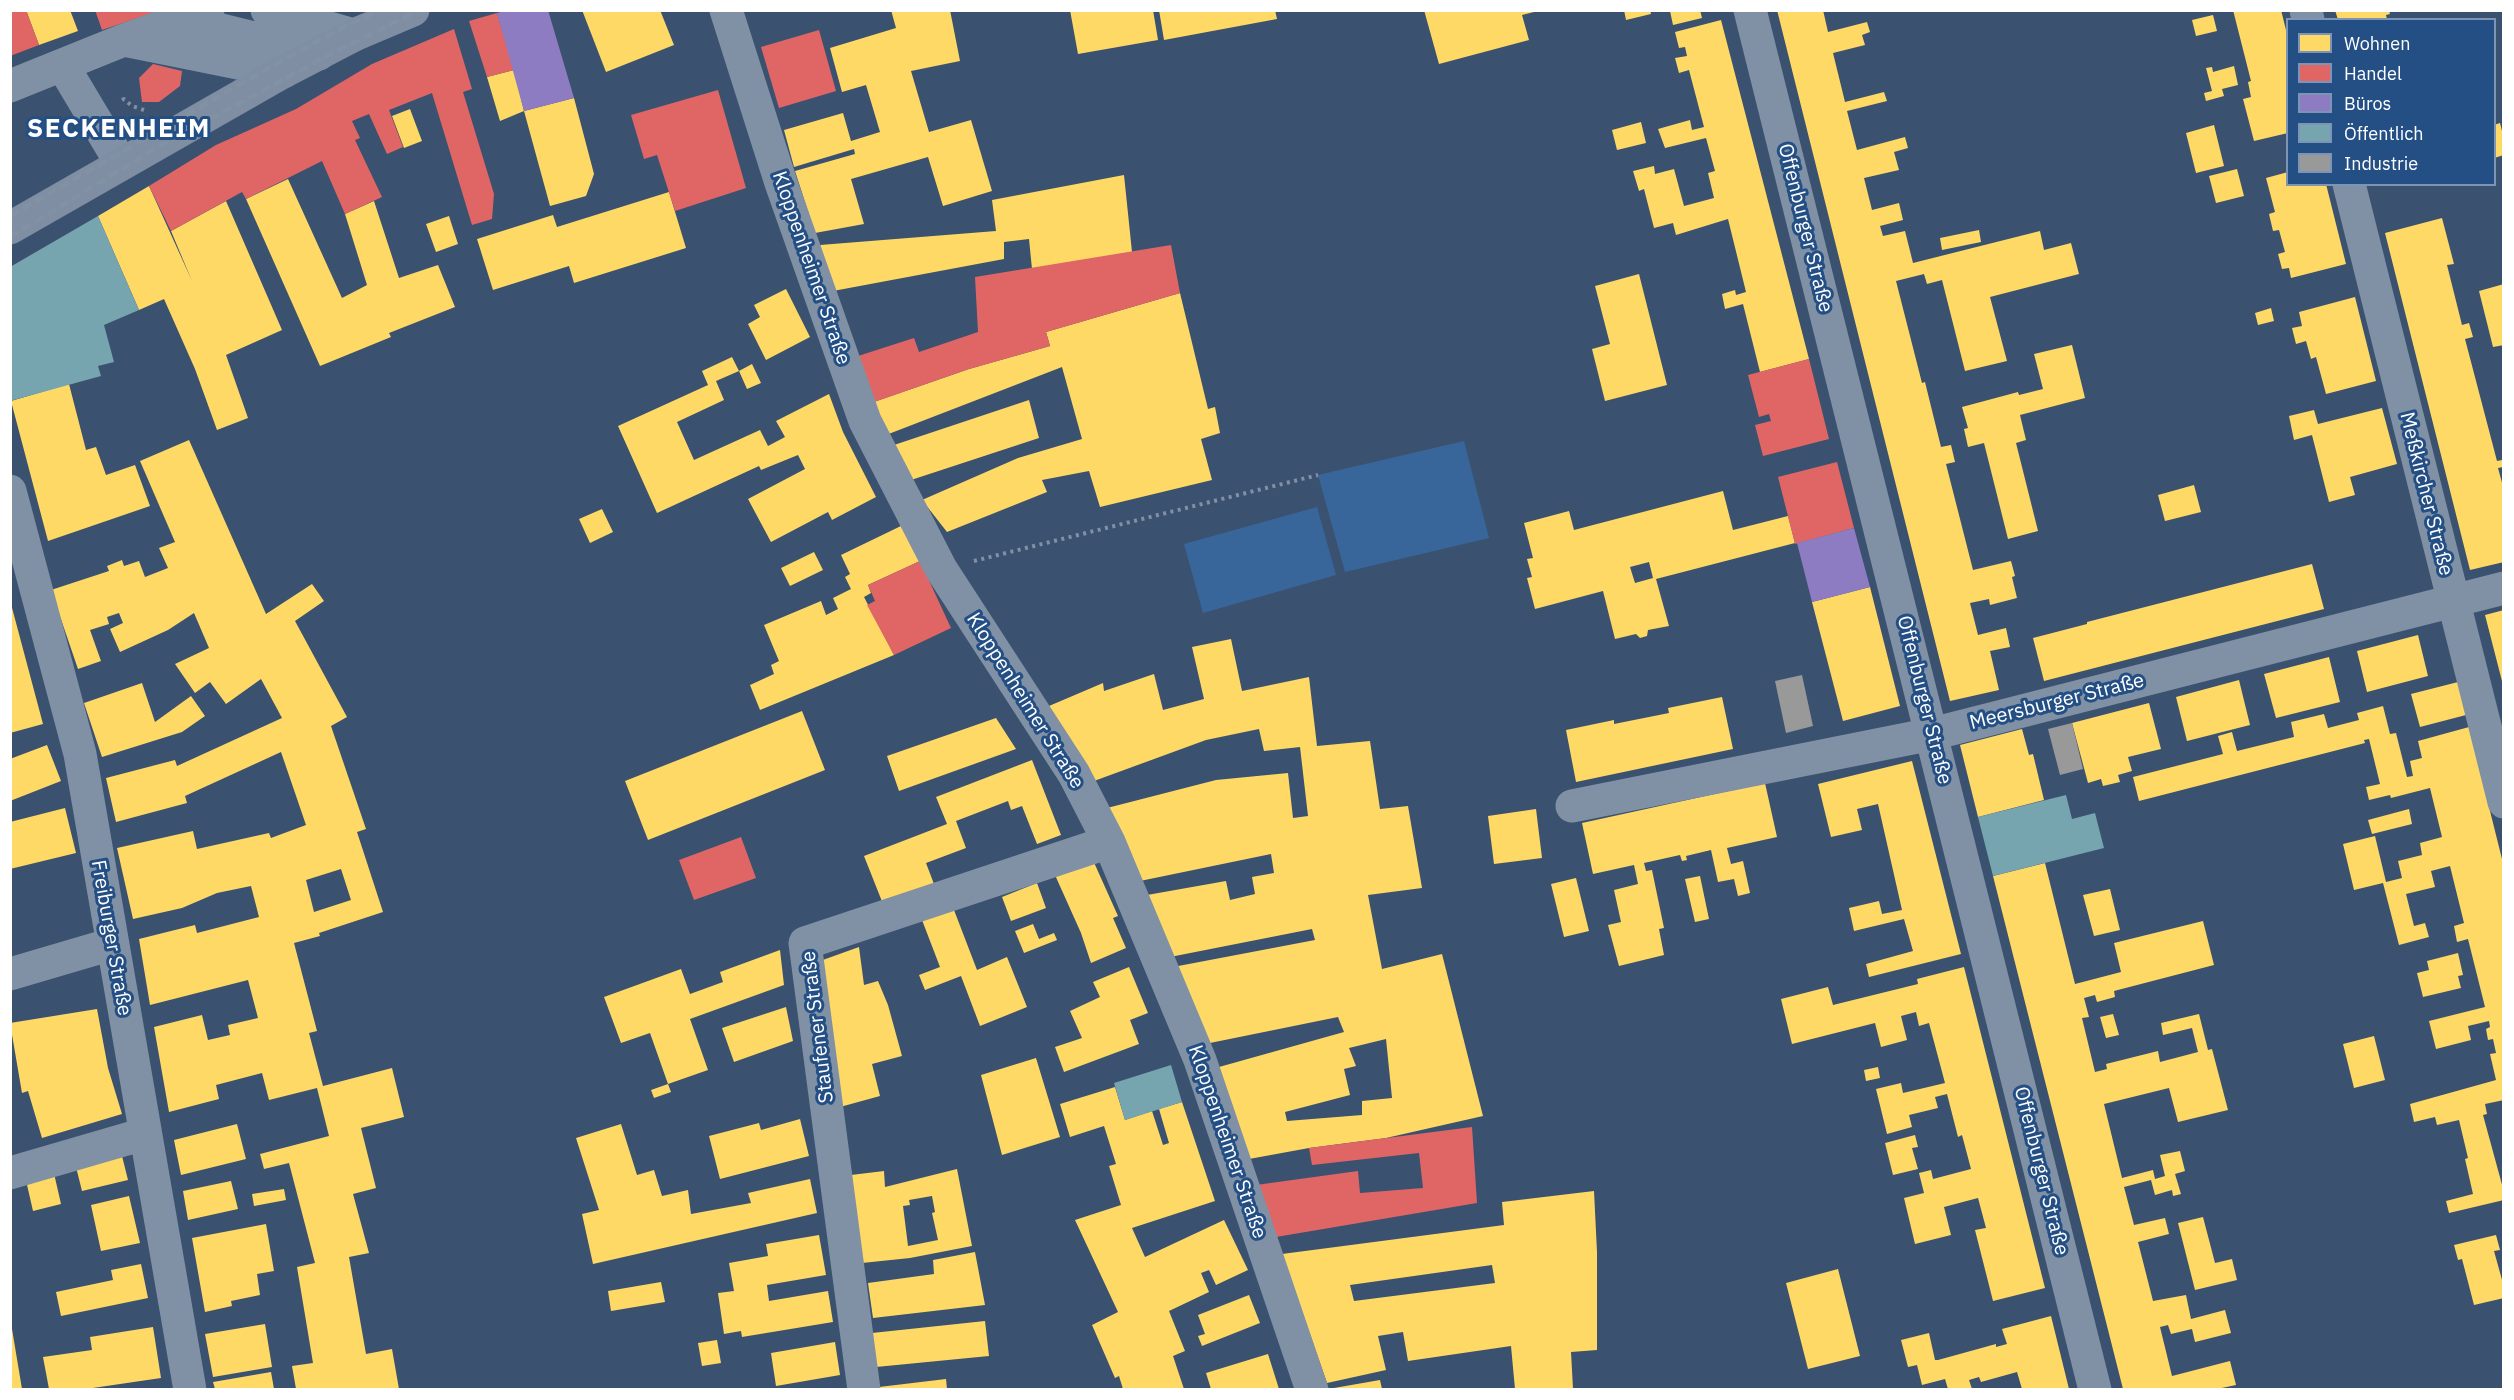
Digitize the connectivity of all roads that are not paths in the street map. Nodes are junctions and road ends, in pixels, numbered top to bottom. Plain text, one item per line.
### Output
1 (267, 10) edge
2 (413, 10) edge
3 (1750, 10) edge
4 (724, 13) edge
5 (194, 15) edge
6 (354, 35) junction
7 (124, 40) junction
8 (319, 54) junction
9 (63, 66) junction
10 (283, 72) junction
11 (10, 86) edge
12 (122, 164) junction
13 (2349, 186) edge
14 (10, 228) edge
15 (10, 491) edge
16 (2504, 588) edge
17 (2453, 601) junction
18 (1932, 734) junction
19 (2504, 802) edge
20 (1572, 806) dead end
21 (1108, 842) junction
22 (112, 944) junction
23 (10, 974) edge
24 (144, 1134) junction
25 (10, 1173) edge
26 (190, 1389) edge
27 (864, 1389) edge
28 (1312, 1389) edge
29 (2095, 1389) edge

1 - 6 street
2 - 6 main road
3 - 18 street, Offenburger Straße
4 - 21 street, Kloppenheimer Straße
5 - 7 street
5 - 8 street
6 - 8 main road
7 - 9 street
7 - 10 street
8 - 10 main road
9 - 11 street
9 - 12 street
10 - 12 main road
12 - 14 main road
13 - 17 street, Meßkircher Straße
15 - 22 street, Freiburger Straße
16 - 17 street, Meersburger Straße
17 - 18 street, Meersburger Straße
17 - 19 street, Meßkircher Straße
18 - 20 street, Meersburger Straße
18 - 29 street, Offenburger Straße
21 - 27 street, Staufener Straße
21 - 28 street, Kloppenheimer Straße
22 - 23 street
22 - 24 street, Freiburger Straße
24 - 25 street
24 - 26 street, Freiburger Straße

